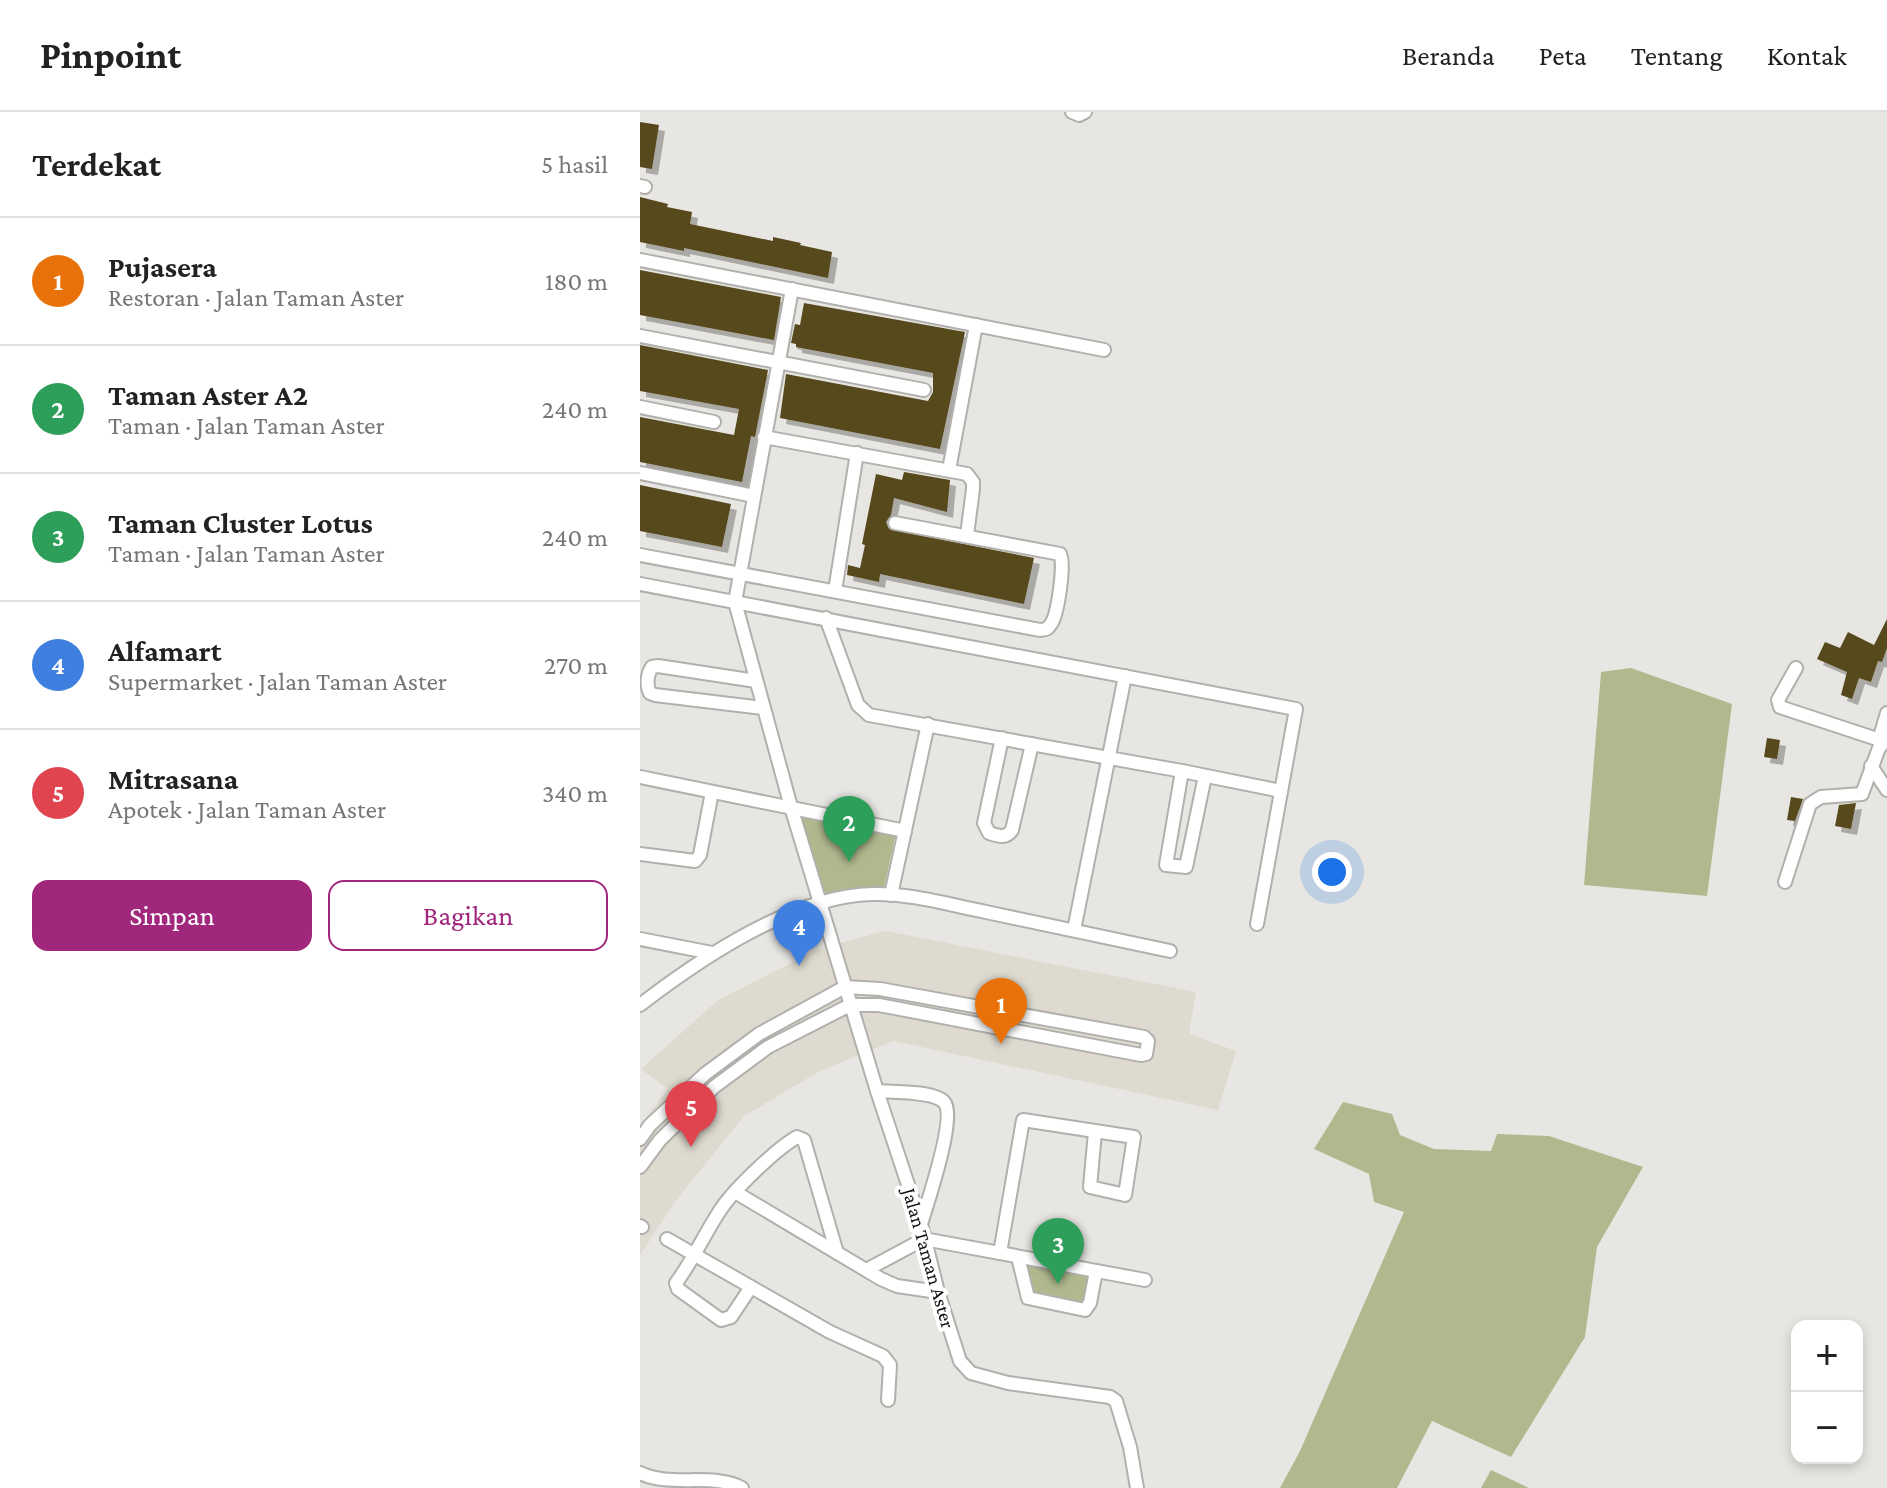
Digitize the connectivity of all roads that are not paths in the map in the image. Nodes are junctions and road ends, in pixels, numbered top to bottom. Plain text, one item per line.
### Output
1 (1072, 112) edge
2 (1085, 112) edge
3 (640, 260) edge
4 (792, 289) junction
5 (976, 325) junction
6 (640, 336) edge
7 (1104, 350) dead end
8 (778, 364) junction
9 (924, 390) dead end
10 (640, 407) edge
11 (714, 422) dead end
12 (764, 437) junction
13 (857, 453) junction
14 (949, 470) junction
15 (640, 473) edge
16 (754, 496) junction
17 (895, 523) dead end
18 (967, 535) junction
19 (640, 555) edge
20 (739, 575) junction
21 (640, 584) edge
22 (835, 591) junction
23 (735, 602) junction
24 (826, 618) junction
25 (1796, 668) dead end
26 (1125, 676) junction
27 (756, 681) junction
28 (763, 708) junction
29 (1887, 713) edge
30 (928, 724) junction
31 (1002, 738) junction
32 (1883, 740) edge
33 (1032, 744) junction
34 (1108, 758) junction
35 (1871, 766) junction
36 (1182, 771) junction
37 (1205, 776) junction
38 (640, 777) edge
39 (1887, 790) edge
40 (1281, 791) junction
41 (712, 792) junction
42 (791, 807) junction
43 (905, 831) junction
44 (640, 854) edge
45 (1785, 882) dead end
46 (891, 895) junction
47 (819, 903) junction
48 (1257, 924) dead end
49 (1074, 930) junction
50 (640, 939) edge
51 (1170, 951) dead end
52 (712, 953) junction
53 (845, 987) junction
54 (640, 1005) edge
55 (850, 1005) junction
56 (877, 1091) junction
57 (1095, 1132) junction
58 (640, 1139) edge
59 (640, 1167) edge
60 (735, 1192) junction
61 (921, 1224) junction
62 (667, 1239) dead end
63 (924, 1239) junction
64 (837, 1253) junction
65 (1000, 1253) junction
66 (697, 1254) junction
67 (1018, 1257) junction
68 (868, 1269) junction
69 (1096, 1271) junction
70 (1145, 1280) dead end
71 (751, 1287) junction
72 (938, 1292) junction
73 (888, 1400) dead end
74 (640, 1473) edge
75 (742, 1488) edge
76 (1137, 1488) edge

1 - 2 street
3 - 4 street
4 - 5 street
4 - 8 street
5 - 7 street
5 - 14 street
6 - 8 street
8 - 9 street
8 - 12 street
10 - 11 street
12 - 13 street
12 - 16 street
13 - 14 street
13 - 22 street
14 - 18 street
15 - 16 street
16 - 20 street
17 - 18 street
18 - 22 street
19 - 20 street
20 - 22 street
20 - 23 street
21 - 23 street
23 - 24 street
23 - 27 street, Jalan Taman Aster
24 - 26 street
24 - 30 street
25 - 32 street
26 - 34 street
26 - 40 street
27 - 28 street, Jalan Taman Aster
27 - 28 street
28 - 42 street, Jalan Taman Aster
29 - 32 street
30 - 31 street
30 - 43 street
31 - 33 street
31 - 33 street
32 - 35 street
33 - 34 street
34 - 36 street
34 - 49 street
35 - 39 street
35 - 45 street
36 - 37 street
36 - 37 street
37 - 40 street
38 - 41 street
40 - 48 street
41 - 42 street
41 - 44 street
42 - 43 street
42 - 47 street, Jalan Taman Aster
43 - 46 street
46 - 47 street
46 - 49 street
47 - 52 street
47 - 53 street, Jalan Taman Aster
49 - 51 street
50 - 52 street
52 - 54 street
53 - 55 street, Jalan Taman Aster
53 - 55 street
53 - 58 street
55 - 56 street, Jalan Taman Aster
55 - 59 street
56 - 61 street, Jalan Taman Aster
56 - 61 street
57 - 57 street
57 - 65 street
60 - 64 street
60 - 64 street
60 - 66 street
61 - 63 street, Jalan Taman Aster
62 - 66 street
63 - 65 street
63 - 68 street
63 - 72 street, Jalan Taman Aster
64 - 68 street
65 - 67 street
66 - 71 street
66 - 71 street
67 - 69 street
67 - 69 street
68 - 72 street
69 - 70 street
71 - 73 street
72 - 76 street, Jalan Taman Aster
74 - 75 street

